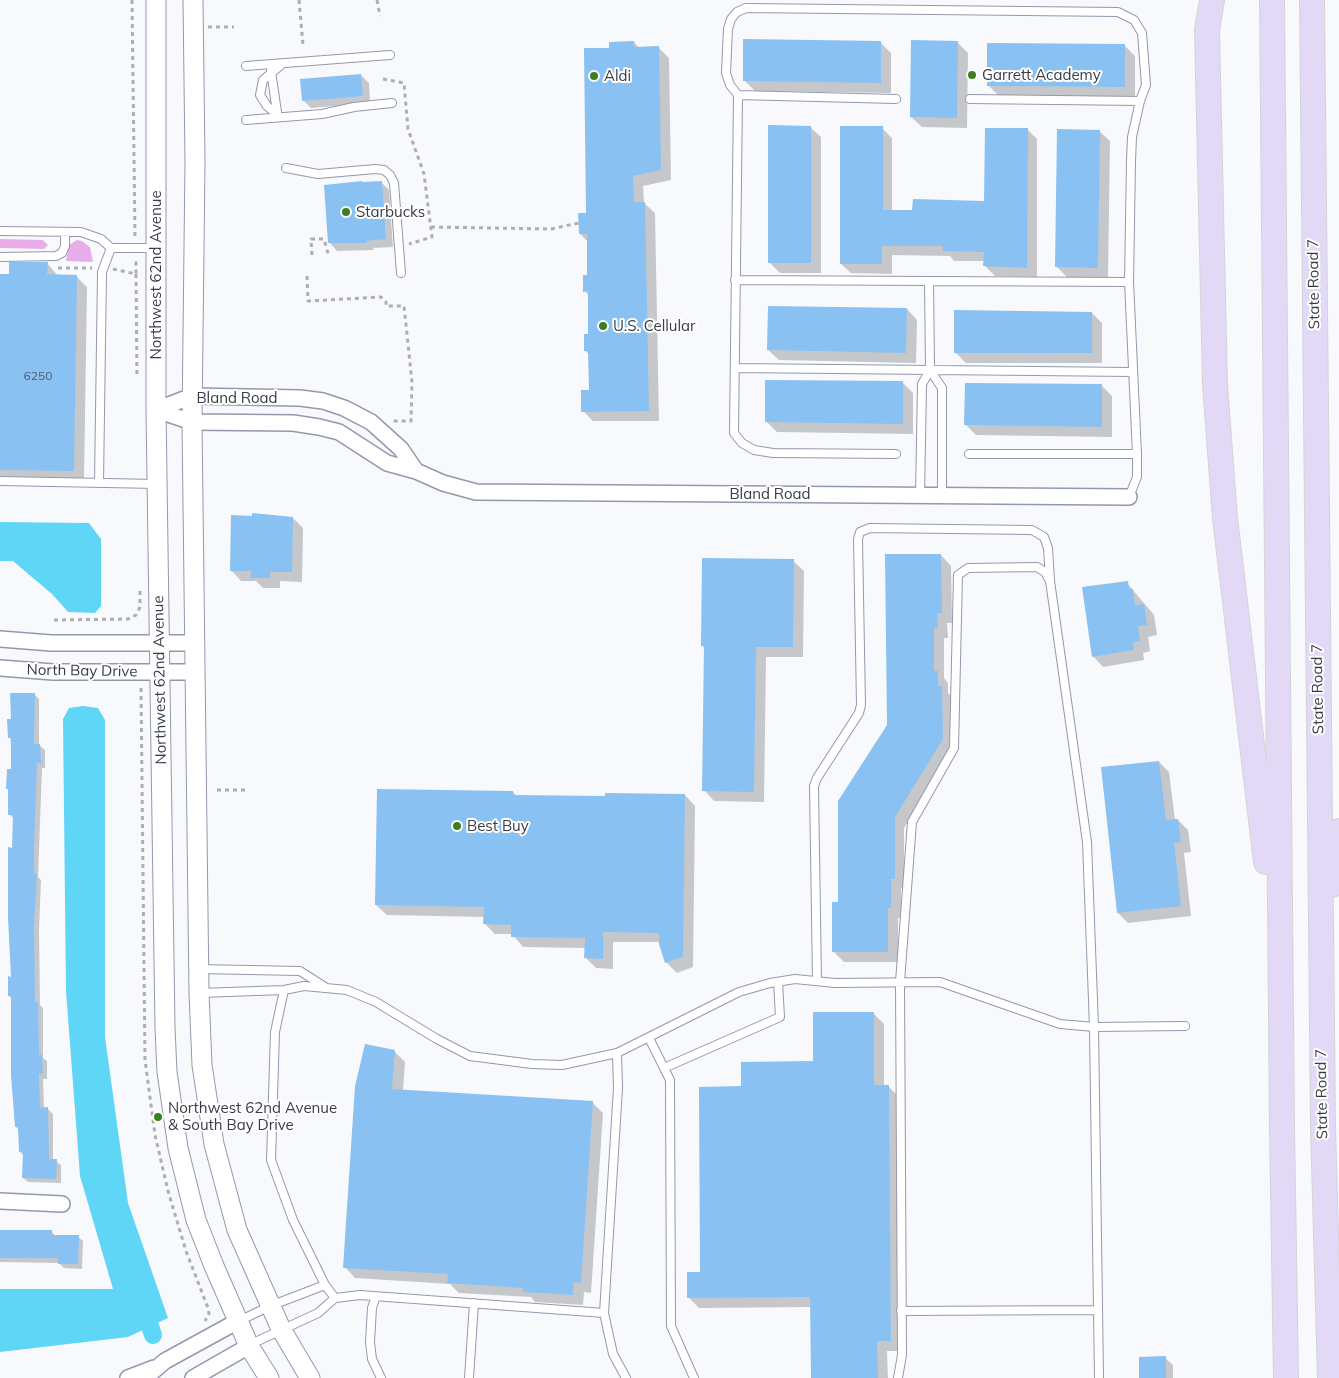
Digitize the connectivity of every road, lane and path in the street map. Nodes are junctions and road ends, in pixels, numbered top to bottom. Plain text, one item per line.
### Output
1 (132, 0) edge
2 (156, 0) edge
3 (193, 0) edge
4 (299, 0) edge
5 (378, 0) edge
6 (1198, 0) edge
7 (1212, 0) edge
8 (1272, 0) edge
9 (1312, 0) edge
10 (380, 16) dead end
11 (208, 27) dead end
12 (234, 28) dead end
13 (1208, 30) junction
14 (303, 45) dead end
15 (390, 55) dead end
16 (282, 64) junction
17 (246, 66) dead end
18 (271, 71) junction
19 (382, 79) dead end
20 (738, 95) junction
21 (896, 99) dead end
22 (970, 99) dead end
23 (1140, 101) junction
24 (392, 103) dead end
25 (279, 115) junction
26 (246, 120) dead end
27 (286, 168) dead end
28 (579, 223) dead end
29 (431, 227) junction
30 (0, 231) edge
31 (66, 232) junction
32 (111, 248) junction
33 (136, 248) junction
34 (156, 248) junction
35 (399, 248) junction
36 (312, 256) dead end
37 (0, 257) edge
38 (329, 257) dead end
39 (57, 268) dead end
40 (104, 268) junction
41 (401, 273) dead end
42 (307, 276) dead end
43 (735, 280) junction
44 (928, 282) junction
45 (1129, 282) junction
46 (735, 368) junction
47 (930, 370) junction
48 (1133, 372) junction
49 (192, 396) junction
50 (156, 410) junction
51 (386, 421) dead end
52 (192, 422) junction
53 (896, 454) dead end
54 (969, 454) dead end
55 (1136, 454) junction
56 (416, 471) junction
57 (0, 482) edge
58 (99, 483) junction
59 (158, 484) junction
60 (920, 496) junction
61 (942, 496) junction
62 (1129, 497) joint
63 (1050, 581) junction
64 (0, 639) edge
65 (160, 642) junction
66 (195, 643) junction
67 (0, 668) edge
68 (160, 672) junction
69 (195, 672) junction
70 (218, 790) dead end
71 (245, 790) dead end
72 (1339, 830) edge
73 (198, 969) junction
74 (1321, 974) junction
75 (817, 981) junction
76 (778, 982) junction
77 (900, 982) junction
78 (1280, 986) junction
79 (326, 988) junction
80 (284, 990) junction
81 (199, 992) junction
82 (1185, 1026) dead end
83 (1094, 1027) junction
84 (649, 1038) junction
85 (617, 1053) junction
86 (664, 1068) junction
87 (0, 1201) edge
88 (62, 1204) dead end
89 (325, 1285) junction
90 (376, 1296) junction
91 (336, 1298) junction
92 (474, 1303) junction
93 (270, 1306) junction
94 (1098, 1310) junction
95 (901, 1311) junction
96 (604, 1313) junction
97 (238, 1322) junction
98 (281, 1329) junction
99 (249, 1346) junction
100 (158, 1367) junction
101 (128, 1378) edge
102 (145, 1378) edge
103 (193, 1378) edge
104 (269, 1378) edge
105 (310, 1378) edge
106 (381, 1378) edge
107 (469, 1378) edge
108 (626, 1378) edge
109 (694, 1378) edge
110 (898, 1378) edge
111 (1099, 1378) edge
112 (1286, 1378) edge
113 (1330, 1378) edge

1 - 33 path
2 - 34 street, Northwest 62nd Avenue
3 - 49 street
4 - 14 path
5 - 10 path
6 - 13 main road
7 - 13 main road
8 - 78 main road
9 - 74 main road, State Road 7
11 - 12 path
13 - 78 main road
15 - 16 lane
16 - 17 lane
16 - 18 lane
18 - 25 lane
18 - 25 lane
19 - 29 path
20 - 21 lane
20 - 23 lane
20 - 43 lane
22 - 23 lane
23 - 45 lane
24 - 25 lane
25 - 26 lane
27 - 35 lane
28 - 29 path
29 - 35 path
30 - 31 lane
31 - 32 lane
31 - 37 lane
32 - 33 lane
32 - 40 lane
33 - 34 lane
33 - 40 path
34 - 50 street, Northwest 62nd Avenue
35 - 41 lane
36 - 38 path
39 - 40 path
40 - 58 lane
42 - 51 path
43 - 44 lane
43 - 46 lane
44 - 45 lane
44 - 47 lane
45 - 48 lane
46 - 47 lane
46 - 53 lane
47 - 48 lane
47 - 60 lane
47 - 61 lane
48 - 55 lane
49 - 50 street, Bland Road
49 - 52 street
49 - 56 street, Bland Road
50 - 52 street, Bland Road
50 - 59 street, Northwest 62nd Avenue
52 - 56 street, Bland Road
52 - 66 street
54 - 55 lane
55 - 62 lane
56 - 60 street, Bland Road
57 - 58 lane
58 - 59 lane
59 - 65 street, Northwest 62nd Avenue
60 - 61 street, Bland Road
61 - 62 street, Bland Road
63 - 75 lane
63 - 77 lane
63 - 83 lane
64 - 65 street, North Bay Drive
65 - 66 street, North Bay Drive
65 - 68 street, Northwest 62nd Avenue
66 - 69 street
67 - 68 street, North Bay Drive
68 - 69 street, North Bay Drive
68 - 97 street, Northwest 62nd Avenue
69 - 73 street
70 - 71 path
72 - 74 main road
73 - 79 lane
73 - 81 street
74 - 113 main road, State Road 7
75 - 76 lane
75 - 77 lane
76 - 84 lane
76 - 86 lane
77 - 83 lane
77 - 95 lane
78 - 112 main road
79 - 80 lane
79 - 85 lane
80 - 81 lane
80 - 89 lane
81 - 93 street
82 - 83 lane
83 - 94 lane
84 - 85 lane
84 - 86 lane
85 - 96 lane
86 - 109 lane
87 - 88 street
89 - 91 lane
89 - 93 lane
90 - 91 lane
90 - 92 lane
90 - 106 lane
91 - 98 lane
92 - 96 lane
92 - 107 lane
93 - 97 lane
93 - 98 street
94 - 95 lane
94 - 111 lane
95 - 110 lane
96 - 108 lane
97 - 99 street, Northwest 62nd Avenue
97 - 100 street
98 - 99 lane
98 - 105 street
99 - 103 street
99 - 104 street, Northwest 62nd Avenue
100 - 101 street
100 - 102 street

